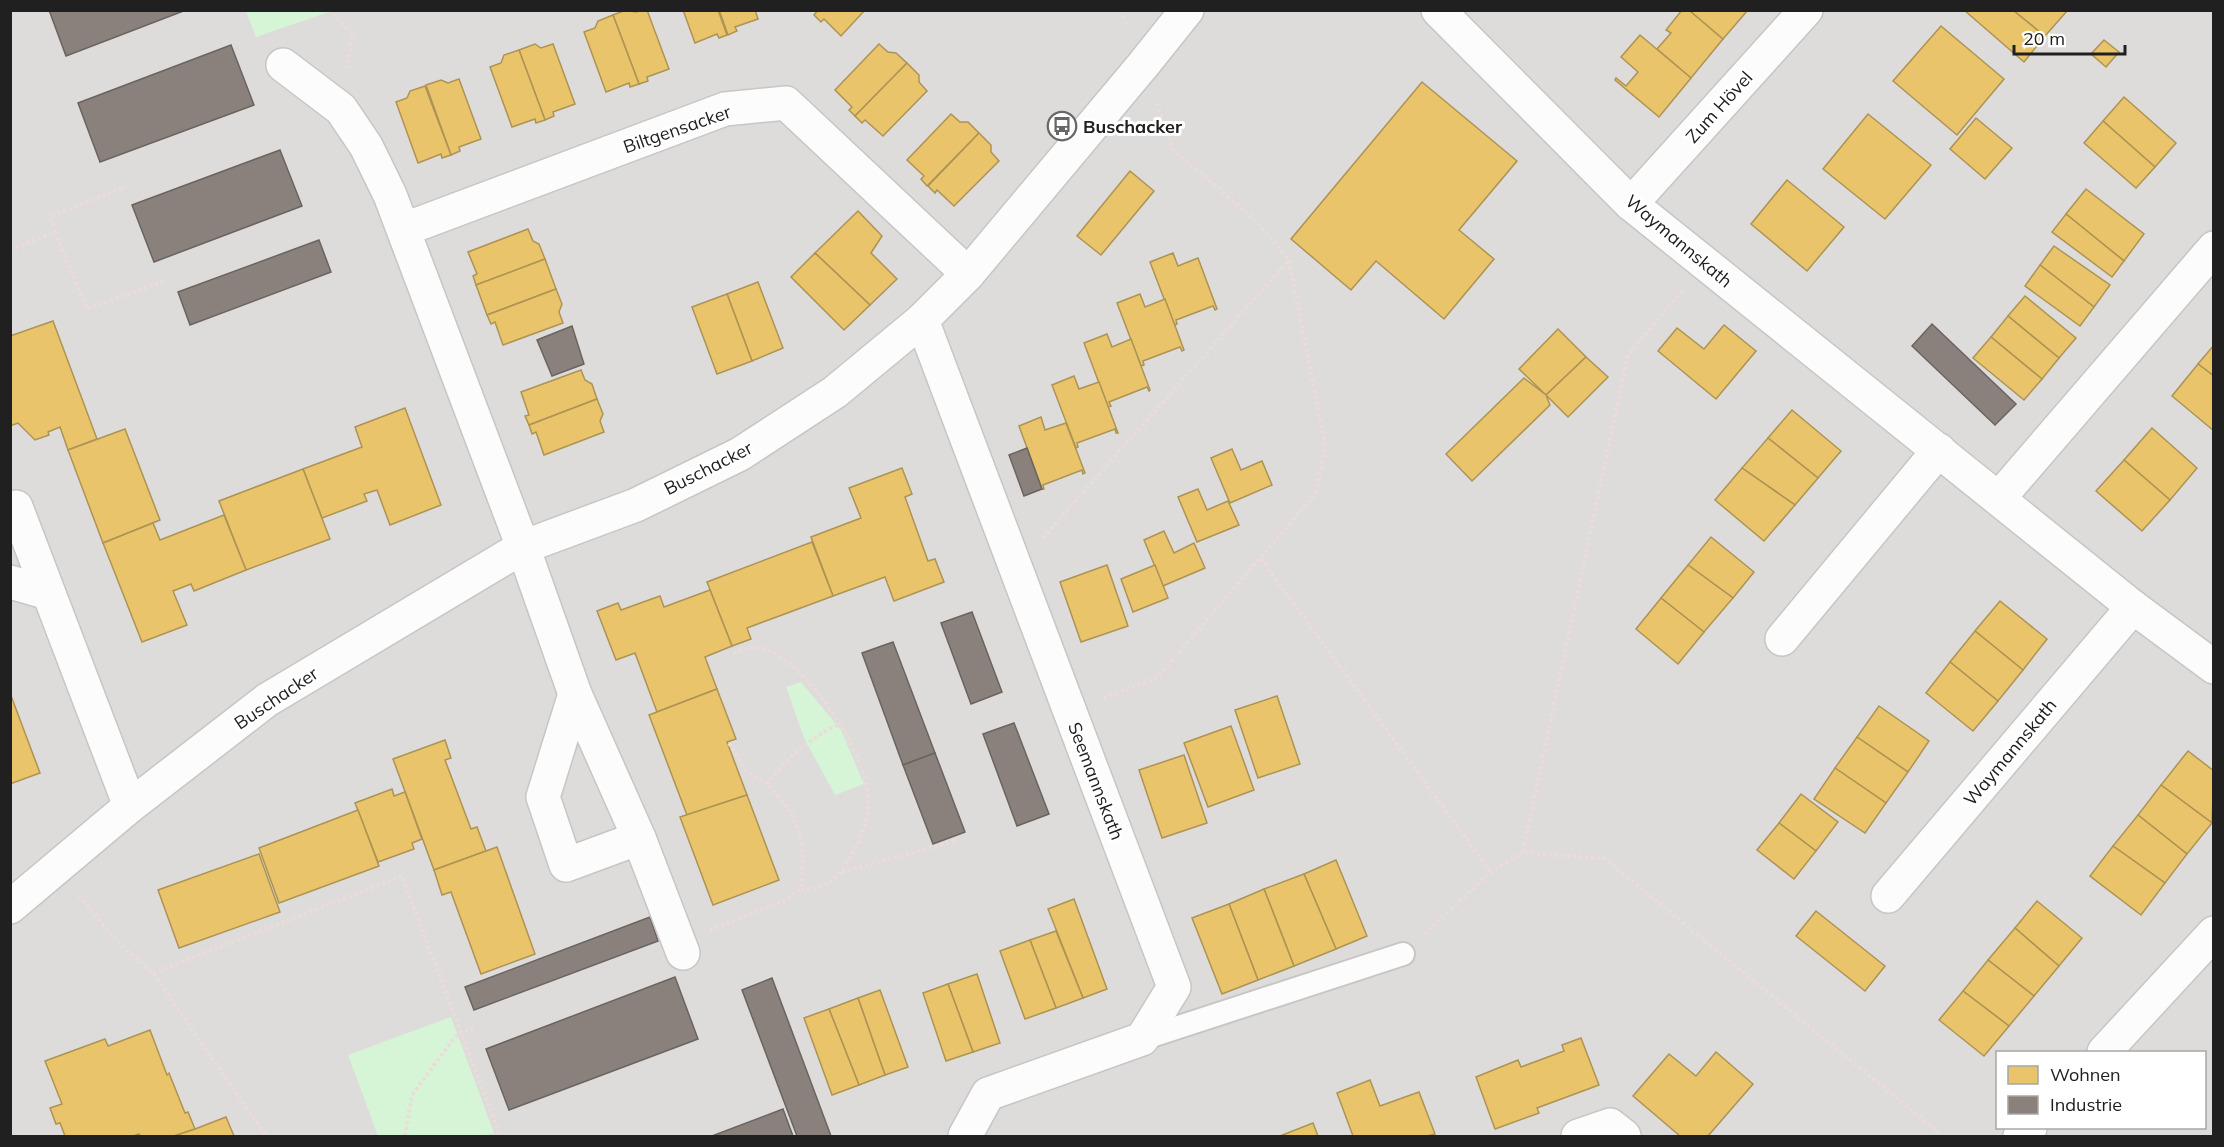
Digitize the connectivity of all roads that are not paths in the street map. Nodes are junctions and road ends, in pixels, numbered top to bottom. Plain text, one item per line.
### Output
1 (1186, 10) edge
2 (1438, 10) edge
3 (1806, 10) edge
4 (283, 65) dead end
5 (1631, 204) junction
6 (405, 230) junction
7 (2214, 248) edge
8 (968, 274) junction
9 (922, 320) junction
10 (1939, 450) junction
11 (1999, 498) junction
12 (10, 509) edge
13 (523, 547) junction
14 (10, 582) edge
15 (48, 593) junction
16 (2133, 607) junction
17 (1782, 639) dead end
18 (2214, 667) edge
19 (575, 694) junction
20 (130, 806) junction
21 (639, 838) junction
22 (1888, 896) dead end
23 (10, 907) edge
24 (2214, 933) edge
25 (681, 948) road end
26 (1403, 954) road end
27 (1142, 1039) junction
28 (2106, 1051) edge
29 (965, 1137) edge
30 (1578, 1137) edge
31 (1624, 1137) edge

1 - 8 street, Buschacker
2 - 5 street, Waymannskath
3 - 5 street, Zum Hövel
4 - 6 street
5 - 10 street, Waymannskath
6 - 8 street, Biltgensacker
6 - 13 street
7 - 11 street
8 - 9 street, Buschacker
9 - 13 street, Buschacker
9 - 27 street, Seemannskath
10 - 11 street, Waymannskath
10 - 17 street
11 - 16 street, Waymannskath
12 - 15 street
13 - 19 street
13 - 20 street, Buschacker
14 - 15 street
15 - 20 street
16 - 18 street, Waymannskath
16 - 22 street, Waymannskath
19 - 21 street
19 - 21 street
20 - 23 street, Buschacker
21 - 25 street
24 - 28 street
26 - 27 lane
27 - 29 street
30 - 31 street

